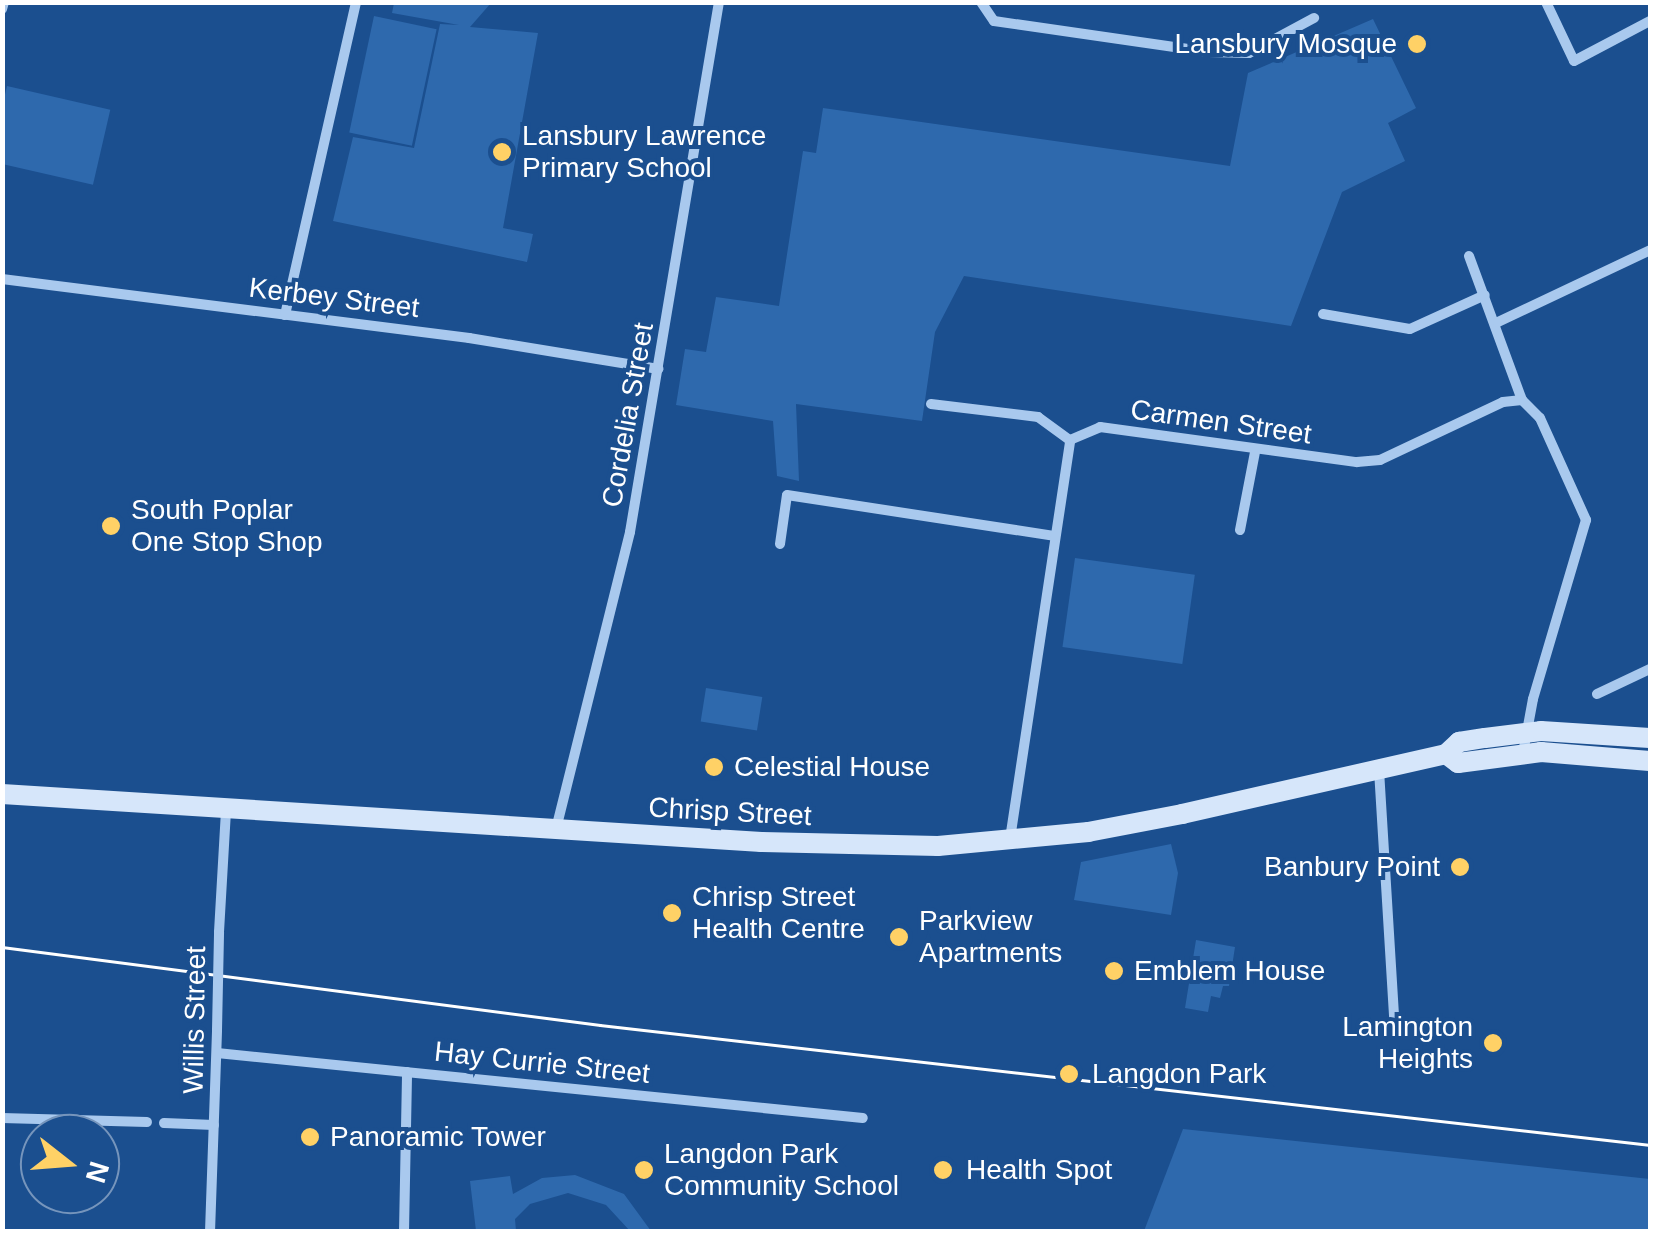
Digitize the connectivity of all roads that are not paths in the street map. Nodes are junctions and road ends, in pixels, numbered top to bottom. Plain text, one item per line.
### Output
1 (356, 2) edge
2 (720, 2) edge
3 (981, 2) edge
4 (1546, 2) edge
5 (1314, 18) dead end
6 (1650, 22) edge
7 (1650, 250) edge
8 (1469, 256) dead end
9 (2, 279) edge
10 (1484, 294) junction
11 (1323, 314) dead end
12 (285, 315) junction
13 (1498, 322) junction
14 (658, 369) junction
15 (1522, 400) junction
16 (931, 404) dead end
17 (1070, 440) junction
18 (1255, 452) junction
19 (1240, 530) dead end
20 (1054, 536) junction
21 (780, 544) dead end
22 (1650, 669) edge
23 (1597, 694) dead end
24 (1650, 738) edge
25 (1525, 742) junction
26 (1650, 761) edge
27 (1379, 770) junction
28 (2, 794) edge
29 (226, 810) junction
30 (556, 829) junction
31 (1010, 842) junction
32 (1395, 1029) dead end
33 (217, 1054) junction
34 (406, 1072) junction
35 (2, 1118) edge
36 (863, 1118) dead end
37 (148, 1122) dead end
38 (164, 1122) dead end
39 (214, 1125) junction
40 (210, 1232) edge
41 (404, 1232) edge

1 - 12 street
2 - 14 street, Cordelia Street
3 - 5 street
4 - 6 street
7 - 13 street
8 - 10 street
9 - 12 street, Kerbey Street
10 - 11 street
10 - 13 street
12 - 14 street, Kerbey Street
13 - 15 street
14 - 30 street, Cordelia Street
15 - 18 street, Carmen Street
15 - 25 street
16 - 17 street
17 - 18 street, Carmen Street
17 - 20 street
18 - 19 street
20 - 21 street
20 - 31 street
22 - 23 street
24 - 25 street, Chrisp Street
25 - 26 street, Chrisp Street
25 - 27 street, Chrisp Street
27 - 31 street, Chrisp Street
27 - 32 street
28 - 29 street, Chrisp Street
29 - 30 street, Chrisp Street
29 - 33 street, Willis Street, bridge
30 - 31 street, Chrisp Street
33 - 34 street, Hay Currie Street
33 - 39 street, Willis Street
34 - 36 street, Hay Currie Street
34 - 41 street
35 - 37 street
38 - 39 street
39 - 40 street, Willis Street

